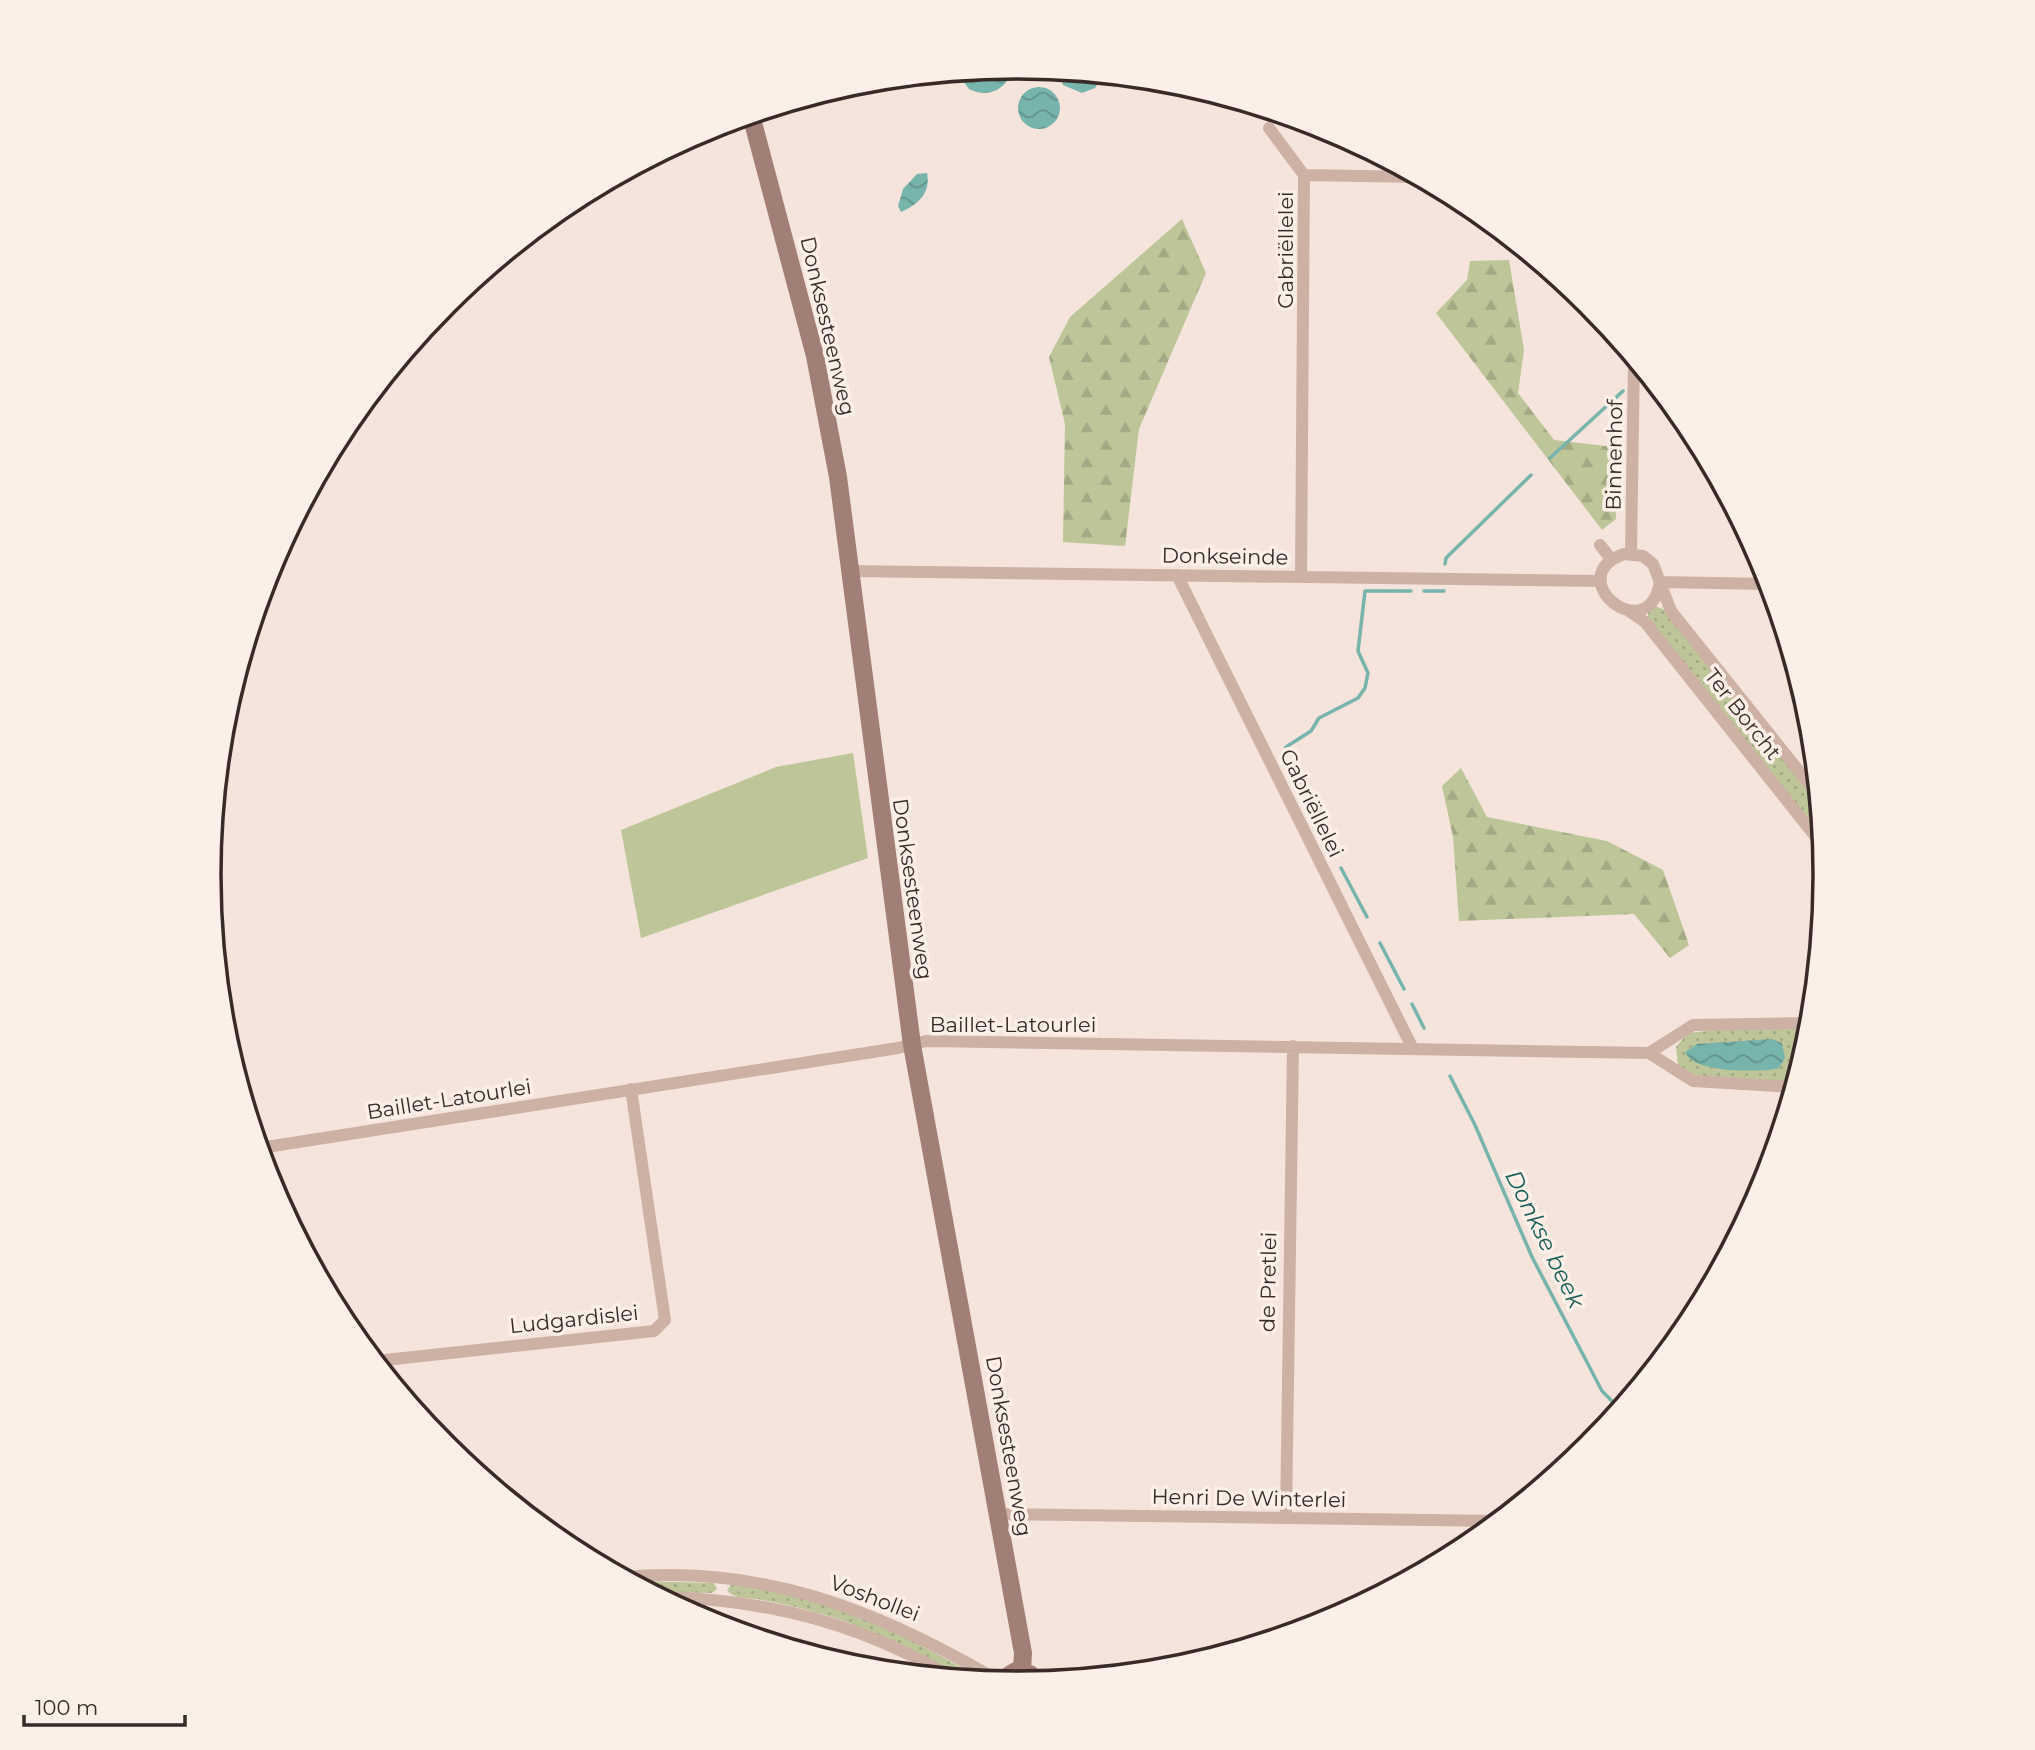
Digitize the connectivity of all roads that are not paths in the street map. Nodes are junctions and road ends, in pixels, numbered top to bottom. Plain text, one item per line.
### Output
1 (753, 124) edge
2 (1269, 128) dead end
3 (1304, 175) junction
4 (1400, 177) edge
5 (1634, 372) edge
6 (1600, 545) dead end
7 (1631, 553) junction
8 (1612, 559) junction
9 (849, 571) junction
10 (1177, 575) junction
11 (1301, 577) junction
12 (1601, 582) junction
13 (1660, 582) junction
14 (1758, 584) edge
15 (1629, 610) junction
16 (1808, 783) edge
17 (1812, 833) edge
18 (1799, 1023) edge
19 (912, 1045) junction
20 (1293, 1046) junction
21 (1413, 1049) junction
22 (1649, 1053) junction
23 (1785, 1086) edge
24 (631, 1089) junction
25 (270, 1146) edge
26 (386, 1360) edge
27 (999, 1514) junction
28 (1286, 1518) junction
29 (1483, 1521) edge
30 (642, 1577) edge
31 (723, 1578) junction
32 (683, 1597) edge
33 (722, 1598) junction
34 (931, 1666) edge
35 (981, 1670) edge
36 (1028, 1671) edge

1 - 9 street, Donksesteenweg
2 - 3 street
3 - 4 street
3 - 11 street, Gabriëllelei
5 - 7 street, Binnenhof
6 - 8 street
7 - 8 street
7 - 13 street
8 - 12 street
9 - 10 street, Donkseinde
9 - 19 street, Donksesteenweg
10 - 11 street, Donkseinde
10 - 21 street, Gabriëllelei
11 - 12 street, Donkseinde
12 - 15 street
13 - 14 street
13 - 15 street
13 - 16 street, Ter Borcht
15 - 17 street, Ter Borcht
18 - 22 street
19 - 20 street, Baillet-Latourlei
19 - 24 street, Baillet-Latourlei
19 - 27 street, Donksesteenweg
20 - 21 street, Baillet-Latourlei
20 - 28 street, de Pretlei
21 - 22 street, Baillet-Latourlei
22 - 23 street
24 - 25 street, Baillet-Latourlei
24 - 26 street, Ludgardislei
27 - 28 street, Henri De Winterlei
27 - 36 street, Donksesteenweg
28 - 29 street, Henri De Winterlei
30 - 31 street, Voshollei
31 - 33 street
31 - 35 street, Voshollei
32 - 33 street, Voshollei
33 - 34 street, Voshollei

